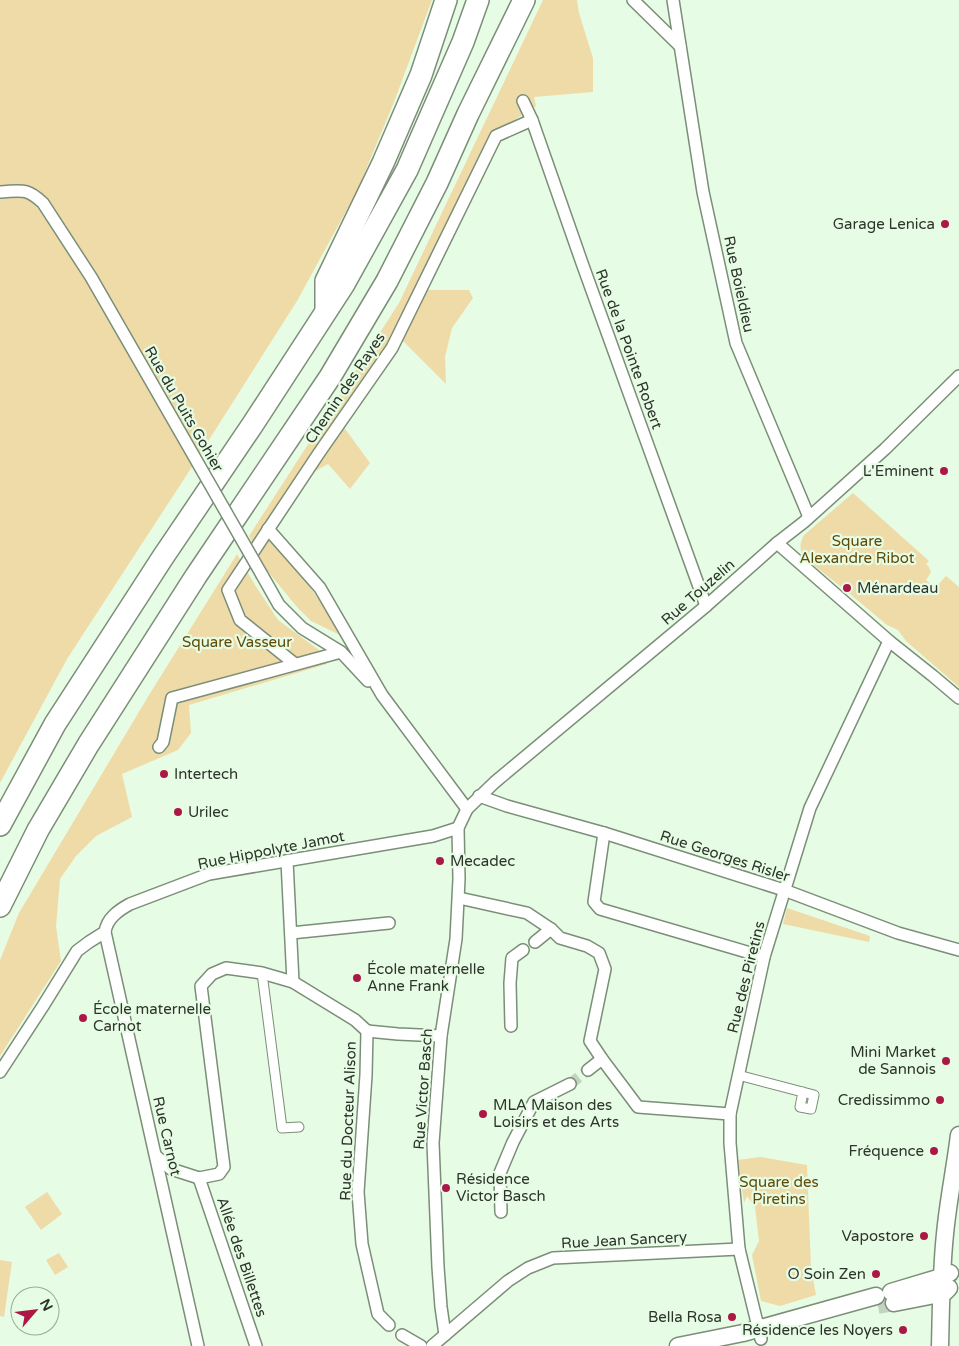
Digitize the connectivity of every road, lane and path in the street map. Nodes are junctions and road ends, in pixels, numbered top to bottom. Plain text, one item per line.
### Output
1 (446, 0) edge
2 (478, 0) edge
3 (510, 0) edge
4 (524, 0) edge
5 (633, 0) edge
6 (673, 0) edge
7 (680, 46) junction
8 (524, 101) dead end
9 (468, 114) junction
10 (532, 120) junction
11 (0, 192) edge
12 (326, 311) junction
13 (959, 376) edge
14 (809, 517) junction
15 (268, 529) junction
16 (777, 543) junction
17 (706, 606) junction
18 (889, 641) junction
19 (341, 652) junction
20 (295, 664) junction
21 (382, 695) junction
22 (959, 698) edge
23 (159, 747) dead end
24 (479, 796) junction
25 (467, 808) junction
26 (0, 825) edge
27 (458, 828) junction
28 (604, 833) junction
29 (287, 861) junction
30 (784, 890) junction
31 (458, 898) junction
32 (0, 906) edge
33 (389, 923) dead end
34 (552, 929) junction
35 (106, 932) junction
36 (291, 933) junction
37 (535, 942) dead end
38 (523, 950) dead end
39 (959, 950) edge
40 (764, 958) junction
41 (262, 973) junction
42 (293, 982) junction
43 (511, 1026) dead end
44 (367, 1031) junction
45 (441, 1036) junction
46 (602, 1060) junction
47 (588, 1070) tunnel mouth
48 (0, 1072) edge
49 (738, 1075) junction
50 (570, 1084) tunnel mouth
51 (803, 1092) dead end
52 (730, 1114) junction
53 (299, 1127) dead end
54 (959, 1135) edge
55 (156, 1156) junction
56 (199, 1178) junction
57 (501, 1212) dead end
58 (740, 1249) junction
59 (943, 1283) junction
60 (389, 1325) dead end
61 (760, 1334) junction
62 (402, 1335) dead end
63 (445, 1335) junction
64 (198, 1346) edge
65 (256, 1346) edge
66 (421, 1346) edge
67 (432, 1346) edge
68 (678, 1346) edge
69 (728, 1346) edge
70 (940, 1346) edge
71 (951, 1346) edge

1 - 12 highway
2 - 12 highway
3 - 9 highway
4 - 9 highway
5 - 7 street
6 - 7 street, Rue Boieldieu
7 - 14 street, Rue Boieldieu
8 - 10 street, Rue de la Pointe Robert
9 - 32 highway
10 - 15 street, Chemin des Rayes
10 - 17 street, Rue de la Pointe Robert
11 - 19 street, Rue du Puits Gohier, bridge
12 - 26 highway
13 - 14 street, Rue Touzelin
14 - 16 street, Rue Touzelin
15 - 20 street, Chemin des Rayes
15 - 21 street, Rue du Puits Gohier
16 - 17 street, Rue Touzelin
16 - 18 street
17 - 24 street, Rue Touzelin
18 - 22 street
18 - 30 street, Rue des Piretins
19 - 20 street
19 - 21 street, Rue du Puits Gohier
20 - 23 street
21 - 25 street, Rue du Puits Gohier
24 - 25 street, Rue Touzelin
24 - 28 street, Rue Georges Risler
25 - 27 street, Rue Touzelin
27 - 29 street, Rue Hippolyte Jamot
27 - 31 street, Rue Victor Basch
28 - 30 street, Rue Georges Risler
28 - 40 street
29 - 35 street, Rue Hippolyte Jamot
29 - 36 street
30 - 39 street, Rue Georges Risler
30 - 40 street, Rue des Piretins
31 - 34 street
31 - 45 street, Rue Victor Basch
33 - 36 street
34 - 37 street
34 - 46 street
35 - 48 street, Rue Hippolyte Jamot
35 - 55 street, Rue Carnot
36 - 42 street
38 - 43 street
40 - 49 street, Rue des Piretins
41 - 42 street, Rue du Docteur Alison
41 - 53 street
41 - 56 street, Rue du Docteur Alison
42 - 44 street, Rue du Docteur Alison
44 - 45 street
44 - 60 street, Rue du Docteur Alison
45 - 63 street, Rue Victor Basch
46 - 47 street
46 - 52 street
49 - 51 street
49 - 52 street, Rue des Piretins
50 - 57 street
52 - 58 street, Rue des Piretins
54 - 59 main road
55 - 56 street
55 - 64 street, Rue Carnot
56 - 65 street, Allée des Billettes
58 - 61 street, Rue des Piretins
58 - 63 street, Rue Jean Sancery
59 - 61 main road
59 - 70 main road
59 - 71 main road
61 - 68 main road
61 - 69 main road
62 - 66 street
63 - 67 street

